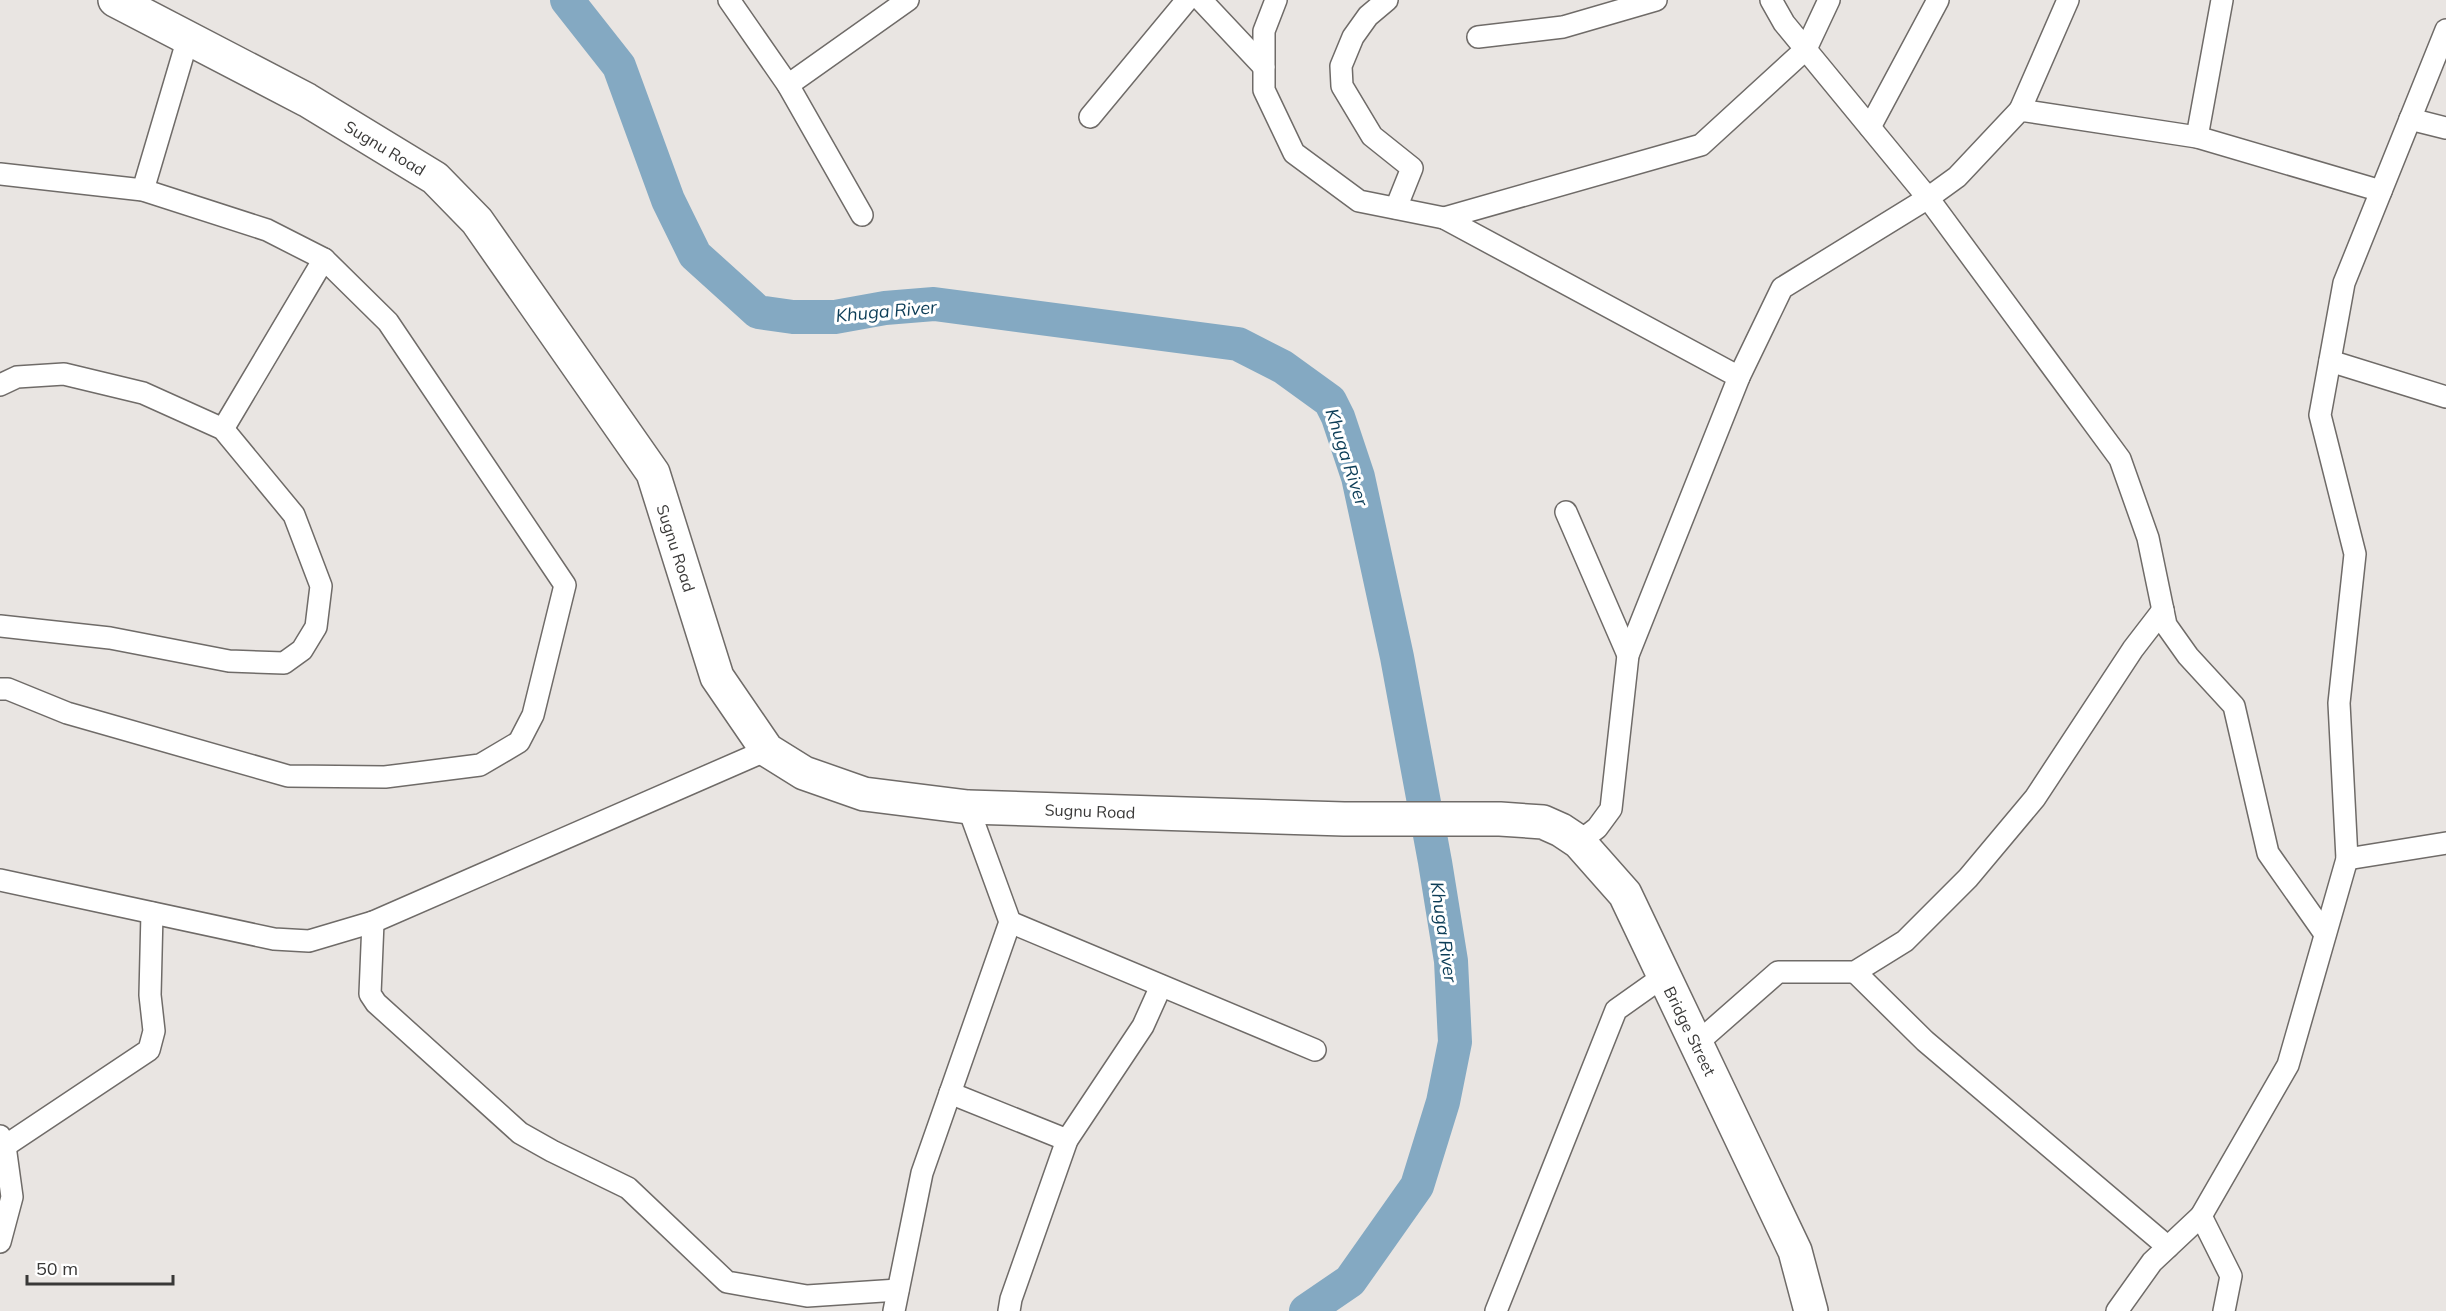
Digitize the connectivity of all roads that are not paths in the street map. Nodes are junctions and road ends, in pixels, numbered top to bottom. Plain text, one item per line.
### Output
1 (115, 0) edge
2 (729, 0) edge
3 (1187, 0) edge
4 (1201, 0) edge
5 (1276, 0) edge
6 (1388, 0) edge
7 (1771, 0) edge
8 (1829, 0) edge
9 (1938, 0) edge
10 (2068, 0) edge
11 (2222, 0) edge
12 (904, 1) edge
13 (1644, 2) edge
14 (2446, 30) edge
15 (188, 38) junction
16 (1478, 38) dead end
17 (1806, 49) junction
18 (1264, 67) junction
19 (788, 85) junction
20 (2020, 110) junction
21 (1090, 117) dead end
22 (2410, 120) junction
23 (1870, 127) junction
24 (2446, 128) edge
25 (2197, 137) junction
26 (0, 174) edge
27 (143, 190) junction
28 (2381, 191) junction
29 (1928, 198) junction
30 (1396, 208) junction
31 (862, 215) dead end
32 (1444, 218) junction
33 (324, 259) junction
34 (2330, 361) junction
35 (1739, 377) junction
36 (0, 385) edge
37 (2446, 397) edge
38 (223, 429) junction
39 (1566, 512) dead end
40 (2163, 610) junction
41 (0, 627) edge
42 (1628, 655) junction
43 (0, 689) edge
44 (766, 750) junction
45 (968, 807) junction
46 (1500, 819) joint
47 (1580, 842) junction
48 (2446, 843) edge
49 (2347, 859) junction
50 (0, 880) edge
51 (152, 913) junction
52 (373, 922) junction
53 (1010, 922) junction
54 (2325, 934) junction
55 (1855, 972) junction
56 (1664, 976) junction
57 (1161, 986) junction
58 (1696, 1044) junction
59 (1315, 1050) dead end
60 (950, 1093) junction
61 (1067, 1140) junction
62 (3, 1141) edge
63 (2201, 1216) junction
64 (0, 1242) edge
65 (2168, 1247) junction
66 (898, 1290) junction
67 (894, 1311) edge
68 (1009, 1311) edge
69 (1496, 1311) edge
70 (1812, 1311) edge
71 (2117, 1311) edge
72 (2224, 1311) edge

1 - 15 main road, Sugnu Road
2 - 19 street
3 - 21 street
4 - 18 street
5 - 18 street
6 - 30 street
7 - 17 street
8 - 17 street
9 - 23 street
10 - 20 street
11 - 25 street
12 - 19 street
13 - 16 street
14 - 22 street
15 - 27 street
15 - 44 main road, Sugnu Road
17 - 23 street
17 - 32 street
18 - 30 street
19 - 31 street
20 - 25 street
20 - 29 street
22 - 24 street
22 - 28 street
23 - 29 street
25 - 28 street
26 - 27 street
27 - 33 street
28 - 34 street
29 - 35 street
29 - 40 street
30 - 32 street
32 - 35 street
33 - 38 street
33 - 43 street
34 - 37 street
34 - 49 street
35 - 42 street
36 - 38 street
38 - 41 street
39 - 42 street
40 - 54 street
40 - 55 street
42 - 47 street
44 - 45 main road, Sugnu Road
44 - 52 street
45 - 46 main road, Sugnu Road
45 - 53 street
46 - 47 main road, Bridge Street
47 - 56 main road, Bridge Street
48 - 49 street
49 - 54 street
50 - 51 street
51 - 52 street
51 - 62 street
52 - 66 street
53 - 57 street
53 - 60 street
54 - 63 street
55 - 58 street
55 - 65 street
56 - 58 main road, Bridge Street
56 - 69 street
57 - 59 street
57 - 61 street
58 - 70 main road, Bridge Street
60 - 61 street
60 - 66 street
61 - 68 street
62 - 64 street
63 - 65 street
63 - 72 street
65 - 71 street
66 - 67 street

